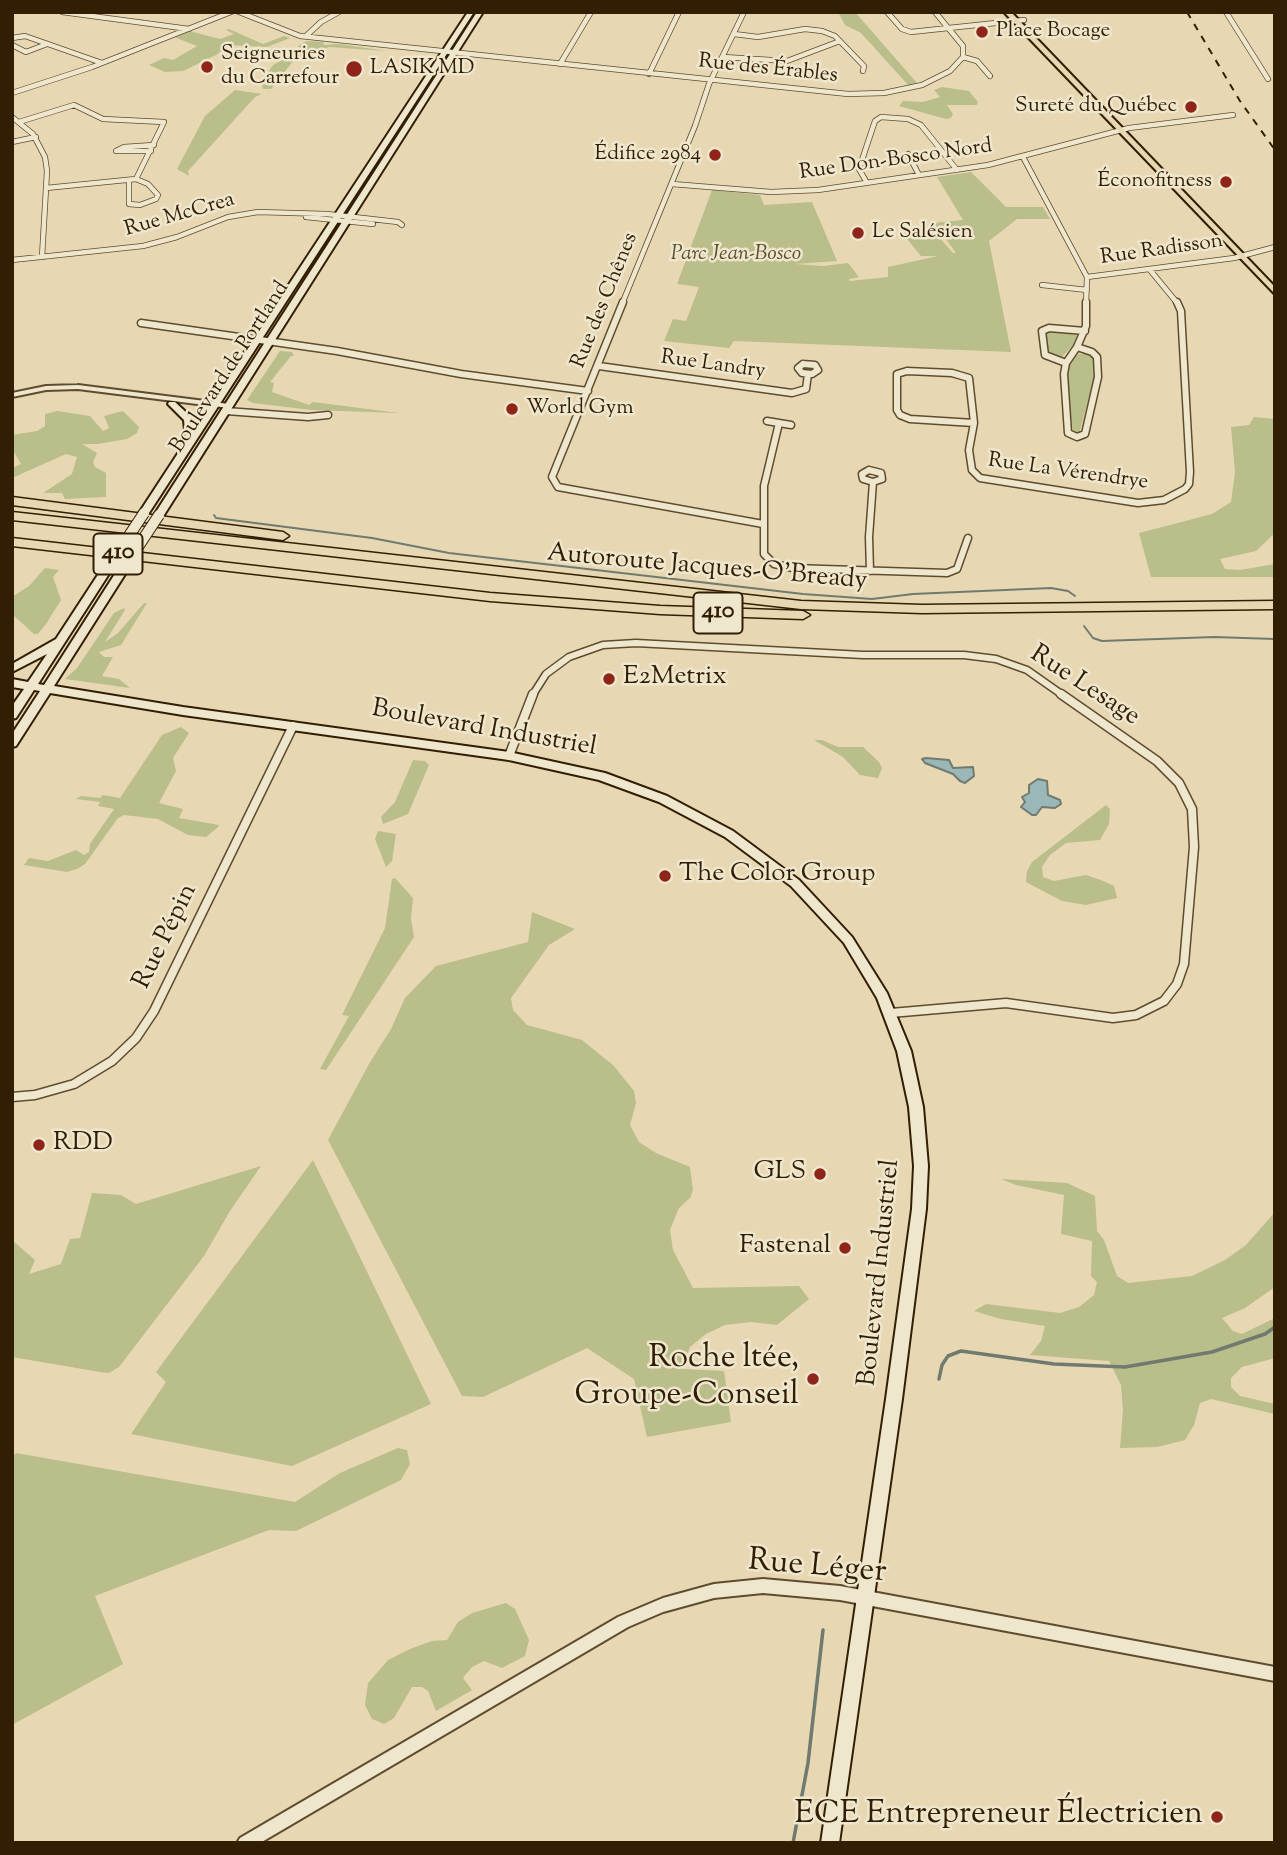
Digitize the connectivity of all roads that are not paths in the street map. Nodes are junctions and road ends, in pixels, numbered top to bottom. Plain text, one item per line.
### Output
1 (62, 12) edge
2 (117, 12) edge
3 (231, 12) edge
4 (239, 12) edge
5 (339, 12) edge
6 (471, 12) edge
7 (481, 12) edge
8 (591, 12) edge
9 (679, 12) edge
10 (744, 12) edge
11 (887, 12) edge
12 (935, 12) edge
13 (1007, 12) edge
14 (1226, 12) edge
15 (111, 18) junction
16 (1018, 18) edge
17 (949, 28) junction
18 (189, 29) junction
19 (734, 34) junction
20 (306, 36) junction
21 (12, 38) edge
22 (840, 41) junction
23 (12, 44) edge
24 (47, 44) junction
25 (450, 52) junction
26 (723, 57) junction
27 (963, 57) junction
28 (102, 63) junction
29 (560, 64) junction
30 (863, 71) dead end
31 (649, 74) junction
32 (990, 76) dead end
33 (1268, 79) dead end
34 (711, 80) junction
35 (12, 93) edge
36 (1233, 115) dead end
37 (12, 117) edge
38 (19, 122) junction
39 (1125, 129) junction
40 (36, 137) junction
41 (12, 142) edge
42 (154, 145) junction
43 (151, 151) junction
44 (908, 154) dead end
45 (1023, 157) junction
46 (957, 170) junction
47 (919, 175) junction
48 (133, 180) junction
49 (867, 183) junction
50 (672, 184) junction
51 (46, 188) junction
52 (336, 218) junction
53 (349, 219) junction
54 (1275, 247) edge
55 (1245, 254) junction
56 (42, 257) junction
57 (12, 260) edge
58 (1150, 270) junction
59 (1087, 277) junction
60 (1275, 279) edge
61 (1042, 285) dead end
62 (1087, 290) junction
63 (1275, 292) edge
64 (141, 323) dead end
65 (1085, 331) junction
66 (256, 341) junction
67 (270, 343) junction
68 (1077, 347) junction
69 (1066, 363) junction
70 (599, 366) junction
71 (808, 374) dead end
72 (588, 391) junction
73 (12, 398) edge
74 (172, 404) junction
75 (214, 406) junction
76 (228, 408) junction
77 (767, 421) dead end
78 (779, 423) junction
79 (974, 423) junction
80 (791, 425) dead end
81 (191, 441) junction
82 (873, 482) dead end
83 (12, 501) edge
84 (12, 516) edge
85 (763, 523) junction
86 (968, 538) dead end
87 (12, 542) edge
88 (12, 553) edge
89 (224, 567) junction
90 (870, 571) junction
91 (527, 575) junction
92 (1275, 599) edge
93 (1222, 605) junction
94 (1275, 605) edge
95 (1275, 614) edge
96 (62, 640) junction
97 (12, 669) edge
98 (12, 683) edge
99 (29, 689) junction
100 (12, 691) edge
101 (45, 692) junction
102 (12, 715) edge
103 (293, 726) junction
104 (12, 743) edge
105 (509, 756) junction
106 (891, 1013) junction
107 (12, 1097) edge
108 (866, 1598) junction
109 (1275, 1674) edge
110 (245, 1843) edge
111 (830, 1843) edge

1 - 15 street
2 - 15 street
3 - 18 street
4 - 20 street, Rue des Érables
5 - 20 street
6 - 25 main road, Boulevard de Portland
7 - 25 main road, Boulevard de Portland
8 - 29 street
9 - 31 street
10 - 19 street, Rue des Chênes
11 - 17 street
12 - 17 street
13 - 16 main road
14 - 33 street
15 - 18 street
16 - 17 street
16 - 39 main road
17 - 27 street
18 - 28 street
19 - 22 street
19 - 26 street, Rue des Chênes
20 - 25 street, Rue des Érables
21 - 24 street
22 - 26 street
22 - 30 street
23 - 24 street
24 - 28 street
25 - 29 street, Rue des Érables
25 - 52 main road, Boulevard de Portland
25 - 53 main road, Boulevard de Portland
26 - 34 street, Rue des Chênes
27 - 32 street
27 - 34 street, Rue des Érables
28 - 35 street
29 - 31 street, Rue des Érables
31 - 34 street, Rue des Érables
34 - 50 street, Rue des Chênes
36 - 39 street, Rue Don-Bosco Nord
37 - 38 street
38 - 40 street
38 - 42 street
39 - 45 street, Rue Don-Bosco Nord
39 - 55 main road
40 - 41 street
40 - 51 street
42 - 43 street
42 - 43 street
43 - 48 street
44 - 47 street
45 - 46 street, Rue Don-Bosco Nord
45 - 59 street
46 - 47 street, Rue Don-Bosco Nord
46 - 49 street
47 - 49 street, Rue Don-Bosco Nord
48 - 48 street
48 - 51 street
49 - 50 street, Rue Don-Bosco Nord
50 - 70 street, Rue des Chênes
51 - 56 street
52 - 53 street, Rue McCrea
52 - 56 street, Rue McCrea
52 - 66 main road, Boulevard de Portland
53 - 53 street
53 - 67 main road, Boulevard de Portland
54 - 55 street, Rue Radisson
55 - 58 street, Rue Radisson
55 - 60 main road
55 - 63 main road
56 - 57 street, Rue McCrea
58 - 59 street, Rue Radisson
58 - 79 street, Rue La Vérendrye
59 - 62 street
61 - 62 street
62 - 65 street
64 - 66 street
65 - 68 street
65 - 69 street
66 - 67 street
66 - 75 main road, Boulevard de Portland
67 - 72 street
67 - 76 main road, Boulevard de Portland
68 - 69 street
68 - 69 street
70 - 71 street, Rue Landry
70 - 72 street, Rue des Chênes
72 - 85 street, Rue des Chênes
73 - 74 street
73 - 75 street
74 - 75 street
74 - 81 main road
75 - 76 street
75 - 81 main road, Boulevard de Portland
76 - 76 street
76 - 101 main road, Boulevard de Portland, bridge
77 - 78 street
78 - 80 street
78 - 85 street
79 - 79 street, Rue La Vérendrye
81 - 96 main road, Boulevard de Portland, bridge
82 - 90 street
83 - 91 highway
84 - 91 highway, Autoroute Jacques-O'Bready / 410
85 - 90 street
86 - 90 street
87 - 89 highway, Autoroute Jacques-O'Bready / 410
88 - 89 highway
89 - 95 highway, Autoroute Jacques-O'Bready / 410
91 - 93 highway, Autoroute Jacques-O'Bready / 410
92 - 93 highway
93 - 94 highway, Autoroute Jacques-O'Bready / 410
96 - 97 main road
96 - 99 main road, Boulevard de Portland
98 - 99 main road, Boulevard Industriel
99 - 100 main road, Boulevard Industriel
99 - 101 main road, Boulevard Industriel
99 - 102 main road, Boulevard de Portland
101 - 103 main road, Boulevard Industriel
101 - 104 main road, Boulevard de Portland
103 - 105 main road, Boulevard Industriel
103 - 107 street, Rue Pépin
105 - 106 main road, Boulevard Industriel
105 - 106 street, Rue Lesage
106 - 108 main road, Boulevard Industriel
108 - 109 street, Rue Léger
108 - 110 street, Rue Léger
108 - 111 main road, Boulevard Industriel

